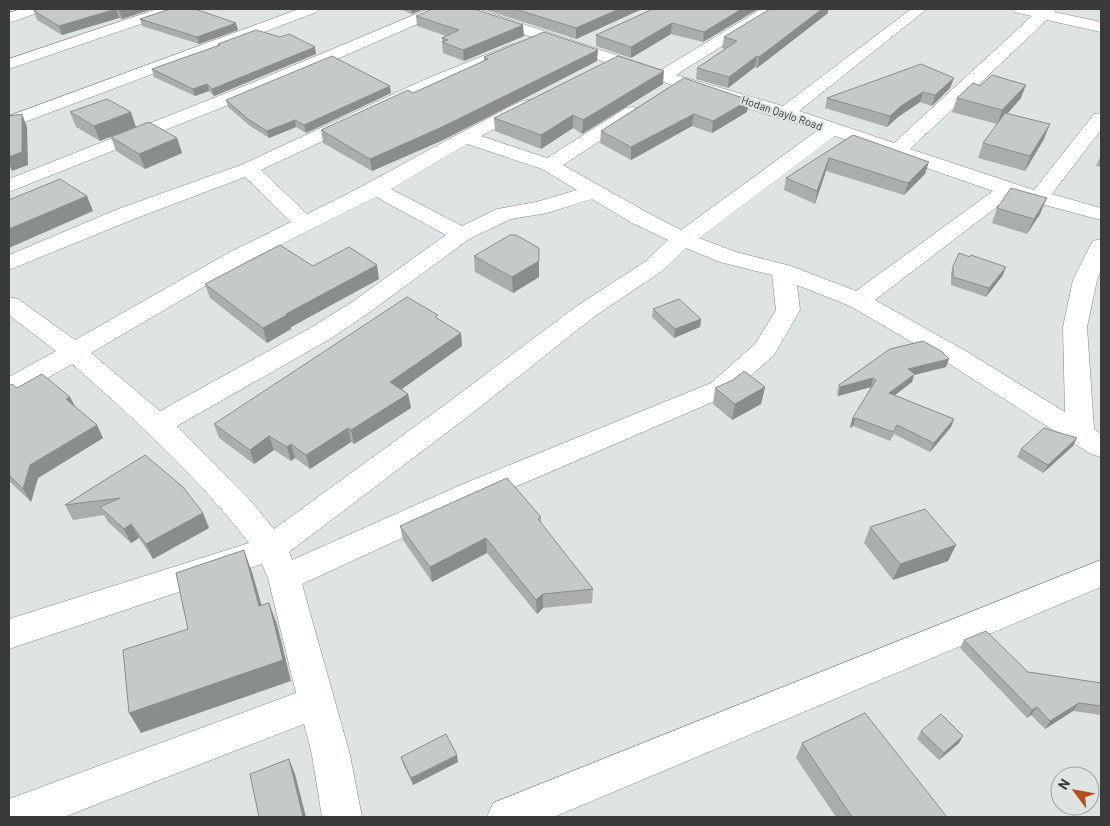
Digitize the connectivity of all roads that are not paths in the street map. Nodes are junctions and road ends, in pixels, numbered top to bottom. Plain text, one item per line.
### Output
1 (35, 9) edge
2 (171, 9) edge
3 (312, 9) edge
4 (440, 9) edge
5 (464, 9) edge
6 (506, 9) edge
7 (771, 9) edge
8 (920, 9) edge
9 (1019, 9) edge
10 (1046, 12) edge
11 (489, 16) junction
12 (9, 18) edge
13 (1101, 27) edge
14 (543, 36) junction
15 (595, 39) edge
16 (577, 47) junction
17 (616, 60) junction
18 (9, 64) edge
19 (590, 74) edge
20 (670, 83) junction
21 (545, 97) edge
22 (648, 103) edge
23 (786, 113) junction
24 (1101, 118) edge
25 (9, 122) edge
26 (831, 130) junction
27 (465, 137) junction
28 (896, 151) junction
29 (549, 164) junction
30 (248, 168) junction
31 (9, 186) edge
32 (376, 189) junction
33 (1008, 189) junction
34 (593, 192) junction
35 (1039, 197) junction
36 (1101, 214) edge
37 (304, 224) junction
38 (461, 234) junction
39 (682, 239) junction
40 (1101, 246) edge
41 (9, 263) edge
42 (783, 271) junction
43 (859, 301) junction
44 (9, 304) edge
45 (74, 352) junction
46 (9, 388) edge
47 (158, 424) junction
48 (1091, 440) edge
49 (271, 548) junction
50 (1101, 573) edge
51 (284, 578) junction
52 (9, 634) edge
53 (317, 702) junction
54 (13, 817) edge
55 (342, 817) edge
56 (506, 817) edge

1 - 12 street
2 - 18 street
3 - 25 street
4 - 31 street
5 - 11 street, Hodan Qaylo Road
6 - 11 street
7 - 20 street
8 - 23 street
9 - 10 street
10 - 13 street
10 - 28 street
11 - 14 street, Hodan Qaylo Road
14 - 16 street, Hodan Qaylo Road
14 - 30 street
15 - 16 street
16 - 17 street, Hodan Qaylo Road
17 - 19 street
17 - 20 street, Hodan Qaylo Road
20 - 23 street, Hodan Qaylo Road
21 - 27 street
22 - 29 street
23 - 26 street, Hodan Qaylo Road
24 - 35 street
26 - 28 street, Hodan Qaylo Road
26 - 39 street
27 - 29 street
27 - 32 street
28 - 33 street, Hodan Qaylo Road
29 - 34 street
30 - 37 street
30 - 41 street
32 - 37 street
32 - 38 street
33 - 35 street, Hodan Qaylo Road
33 - 43 street
34 - 38 street
34 - 39 street
35 - 36 street, Hodan Qaylo Road
37 - 45 street
38 - 47 street
39 - 42 street
39 - 49 street
40 - 48 street
42 - 43 street
42 - 51 street
43 - 48 street
44 - 45 street
45 - 46 street
45 - 47 street
47 - 49 street
49 - 51 street
49 - 52 street
50 - 56 street
51 - 53 street
53 - 54 street
53 - 55 street

